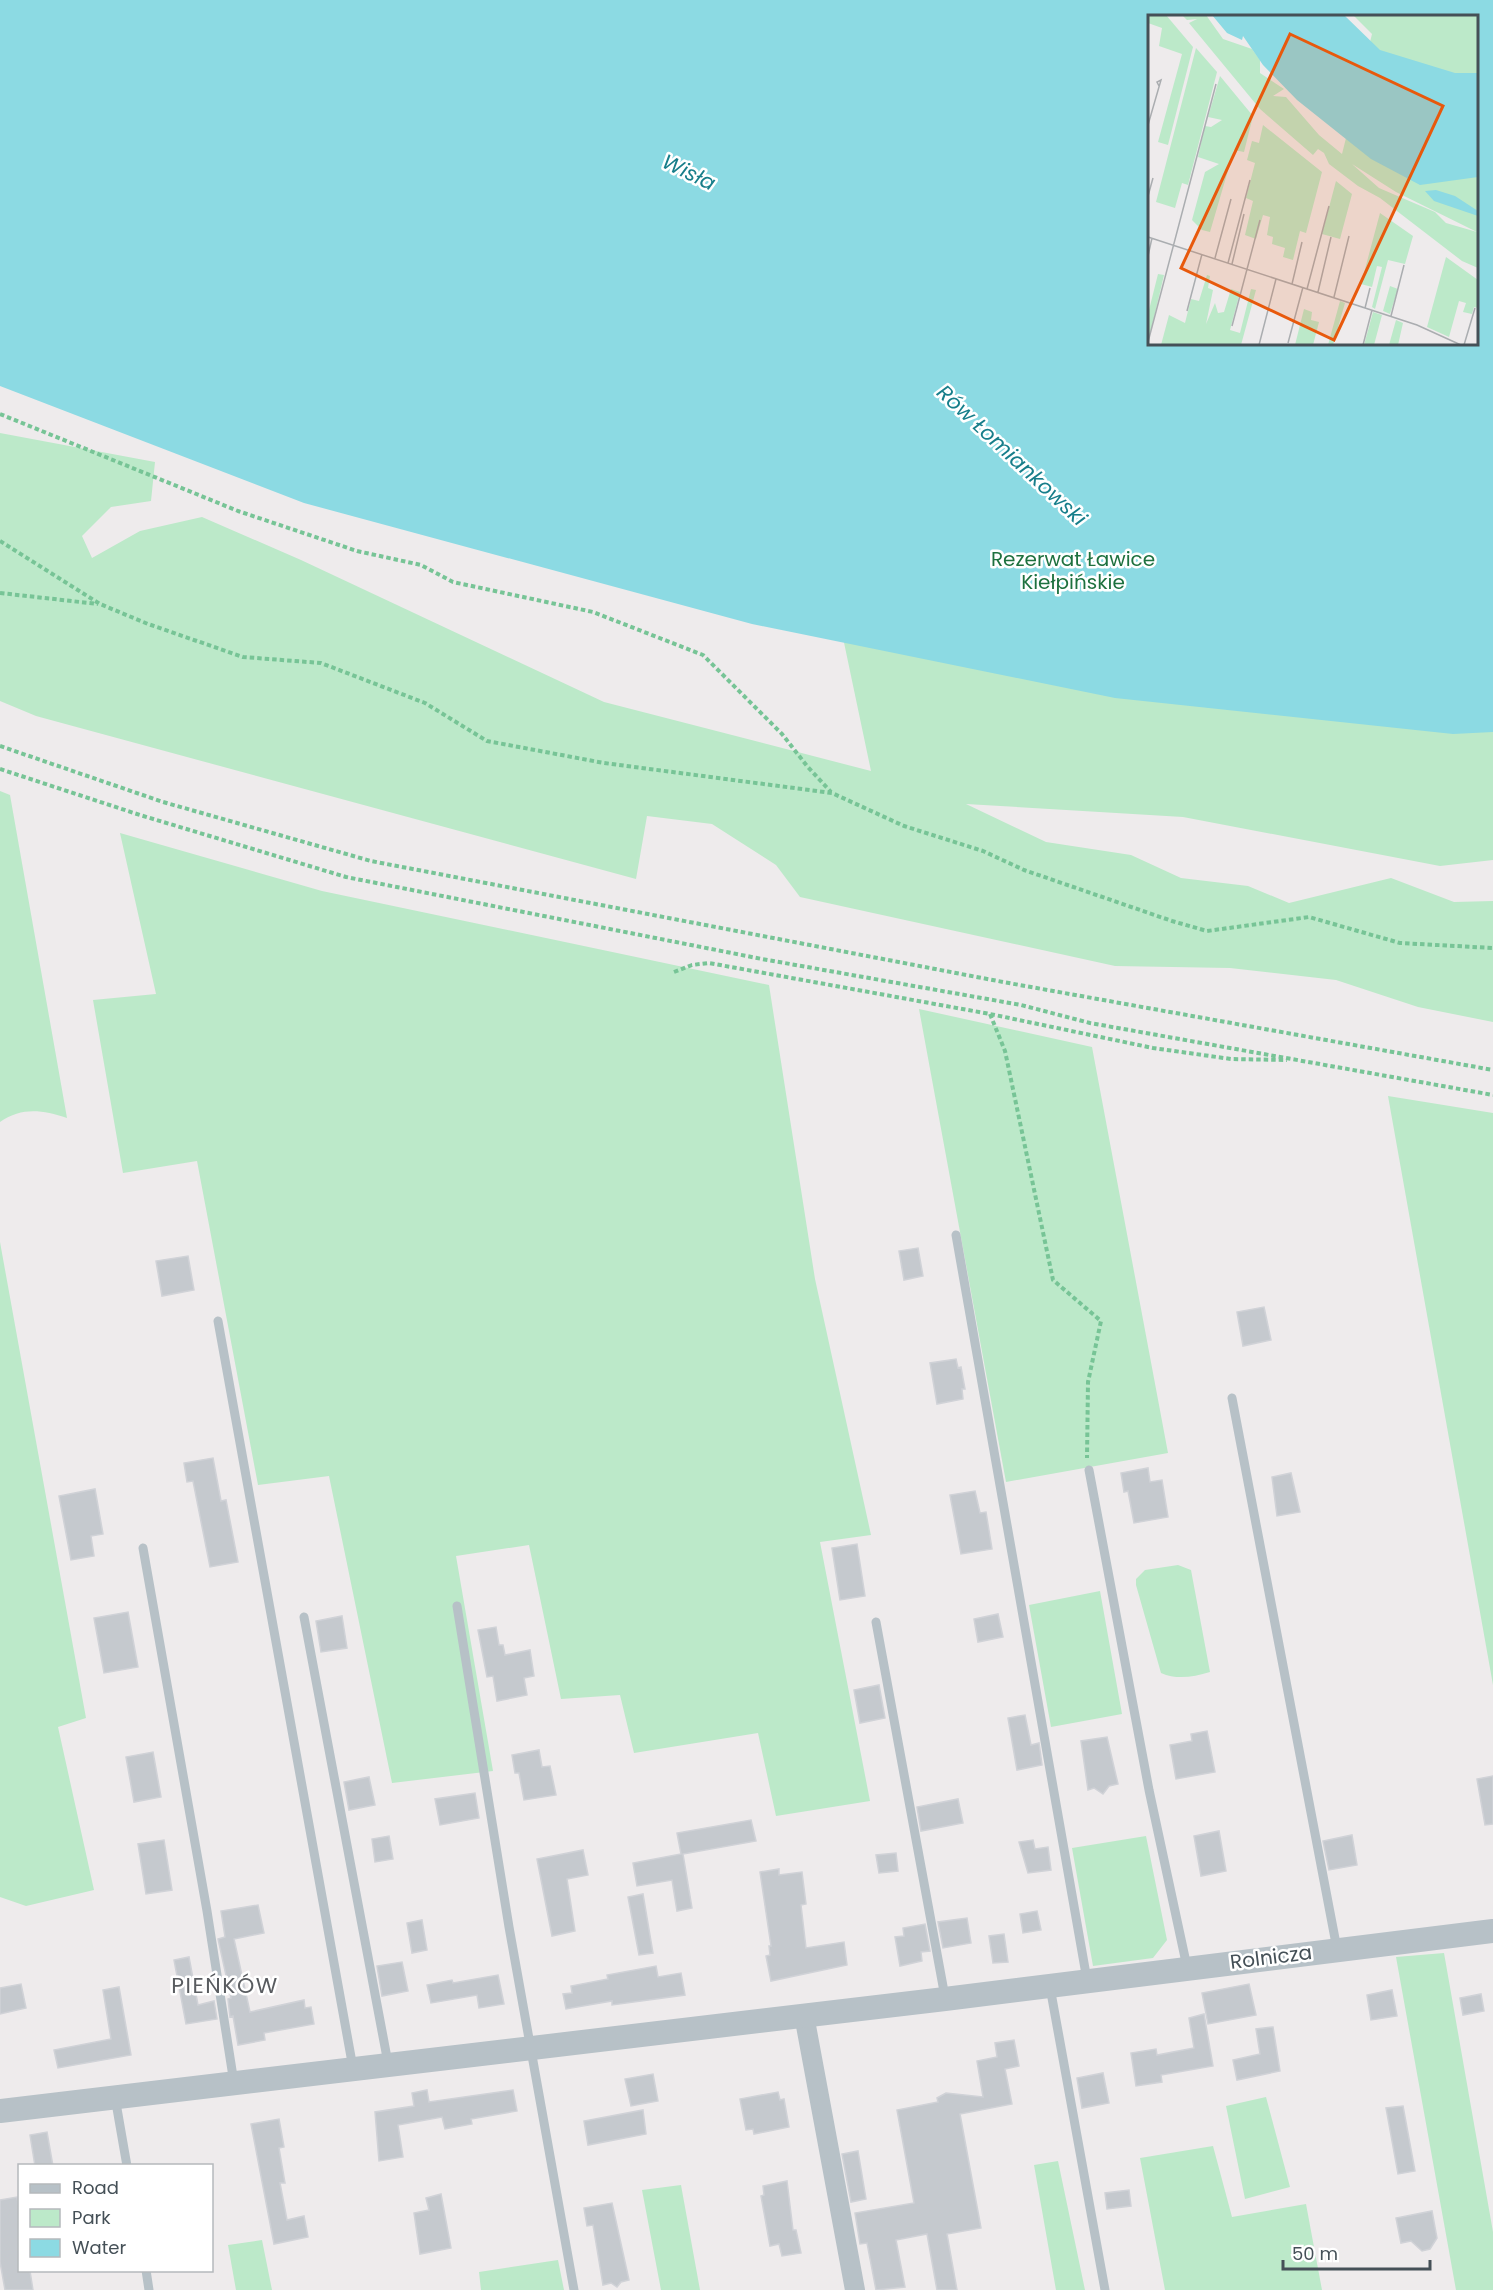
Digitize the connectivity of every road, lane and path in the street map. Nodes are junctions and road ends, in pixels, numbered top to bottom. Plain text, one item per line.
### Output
1 (0, 414) edge
2 (0, 541) edge
3 (0, 593) edge
4 (100, 604) junction
5 (0, 746) edge
6 (0, 769) edge
7 (832, 793) junction
8 (1493, 948) edge
9 (674, 972) dead end
10 (990, 1014) junction
11 (1299, 1060) junction
12 (1493, 1070) edge
13 (1493, 1095) edge
14 (956, 1235) dead end
15 (218, 1321) dead end
16 (1232, 1398) dead end
17 (1089, 1470) joint
18 (143, 1548) dead end
19 (457, 1606) dead end
20 (304, 1617) dead end
21 (876, 1622) dead end
22 (1493, 1930) edge
23 (1337, 1948) junction
24 (1187, 1967) junction
25 (1087, 1980) junction
26 (1049, 1985) junction
27 (945, 1999) junction
28 (804, 2015) junction
29 (532, 2047) junction
30 (388, 2064) junction
31 (353, 2068) junction
32 (234, 2083) junction
33 (115, 2097) junction
34 (0, 2111) edge
35 (127, 2164) edge
36 (146, 2272) edge
37 (149, 2290) edge
38 (574, 2290) edge
39 (855, 2290) edge
40 (1105, 2290) edge

1 - 7 path
2 - 4 path
3 - 4 path
4 - 7 path
5 - 12 path
6 - 11 path
7 - 8 path
9 - 10 path
10 - 11 path
10 - 17 path
11 - 13 path
14 - 25 lane
15 - 31 lane
16 - 23 lane
17 - 24 lane
18 - 32 lane
19 - 29 lane
20 - 30 lane
21 - 27 lane
22 - 23 street, Rolnicza
23 - 24 street, Rolnicza
24 - 25 street, Rolnicza
25 - 26 street, Rolnicza
26 - 27 street, Rolnicza
26 - 40 lane
27 - 28 street, Rolnicza
28 - 29 street, Rolnicza
28 - 39 street
29 - 30 street, Rolnicza
29 - 38 lane
30 - 31 street, Rolnicza
31 - 32 street, Rolnicza
32 - 33 street, Rolnicza
33 - 34 street, Rolnicza
33 - 35 lane
36 - 37 lane

